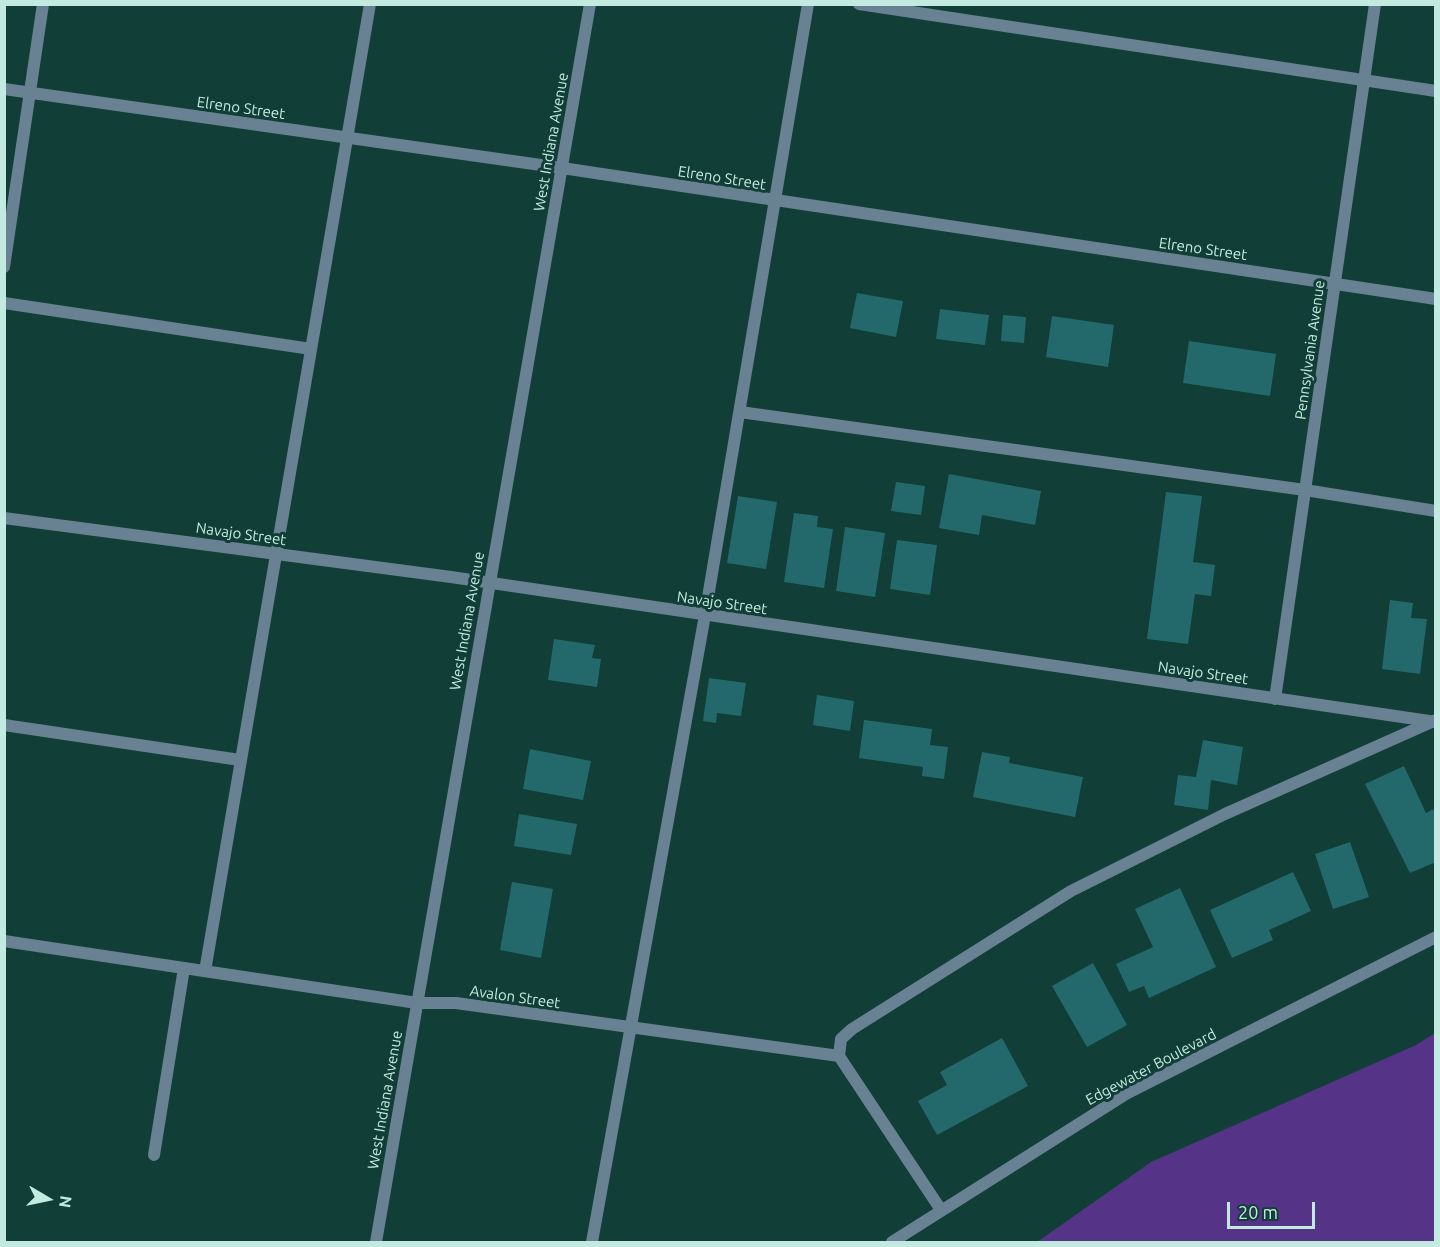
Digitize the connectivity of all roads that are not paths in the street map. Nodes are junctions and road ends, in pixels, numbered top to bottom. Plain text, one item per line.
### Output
1 (43, 4) edge
2 (370, 4) edge
3 (590, 4) edge
4 (808, 4) edge
5 (859, 4) edge
6 (1376, 4) edge
7 (1364, 81) junction
8 (4, 89) edge
9 (1436, 92) edge
10 (31, 93) junction
11 (347, 138) junction
12 (562, 168) junction
13 (776, 202) junction
14 (4, 267) edge
15 (1335, 283) junction
16 (1436, 299) edge
17 (4, 303) edge
18 (311, 349) junction
19 (740, 412) junction
20 (1305, 490) junction
21 (1436, 511) edge
22 (4, 518) edge
23 (276, 554) junction
24 (488, 582) junction
25 (705, 615) junction
26 (1275, 699) junction
27 (1435, 721) edge
28 (4, 725) edge
29 (240, 760) junction
30 (1436, 936) edge
31 (4, 941) edge
32 (184, 968) junction
33 (205, 971) junction
34 (417, 1003) junction
35 (631, 1028) junction
36 (839, 1056) junction
37 (154, 1155) dead end
38 (941, 1210) junction
39 (376, 1242) edge
40 (592, 1242) edge
41 (892, 1242) edge

1 - 10 street
2 - 11 street
3 - 12 street, West Indiana Avenue
4 - 13 street
5 - 7 street
6 - 7 street, Pennsylvania Avenue
7 - 9 street
7 - 15 street, Pennsylvania Avenue
8 - 10 street, Elreno Street
10 - 11 street, Elreno Street
10 - 14 street
11 - 12 street, Elreno Street
11 - 18 street
12 - 13 street, Elreno Street
12 - 24 street, West Indiana Avenue
13 - 15 street, Elreno Street
13 - 19 street
15 - 16 street, Elreno Street
15 - 20 street, Pennsylvania Avenue
17 - 18 street
18 - 23 street
19 - 20 street
19 - 25 street
20 - 21 street
20 - 26 street, Pennsylvania Avenue
22 - 23 street, Navajo Street
23 - 24 street, Navajo Street
23 - 29 street
24 - 25 street, Navajo Street
24 - 34 street, West Indiana Avenue
25 - 26 street, Navajo Street
25 - 35 street
26 - 27 street, Navajo Street
27 - 36 street
28 - 29 street
29 - 33 street
30 - 38 street, Edgewater Boulevard
31 - 32 street, Avalon Street
32 - 33 street, Avalon Street
32 - 37 street
33 - 34 street, Avalon Street
34 - 35 street, Avalon Street
34 - 39 street, West Indiana Avenue
35 - 36 street, Avalon Street
35 - 40 street
36 - 38 street
38 - 41 street, Edgewater Boulevard

